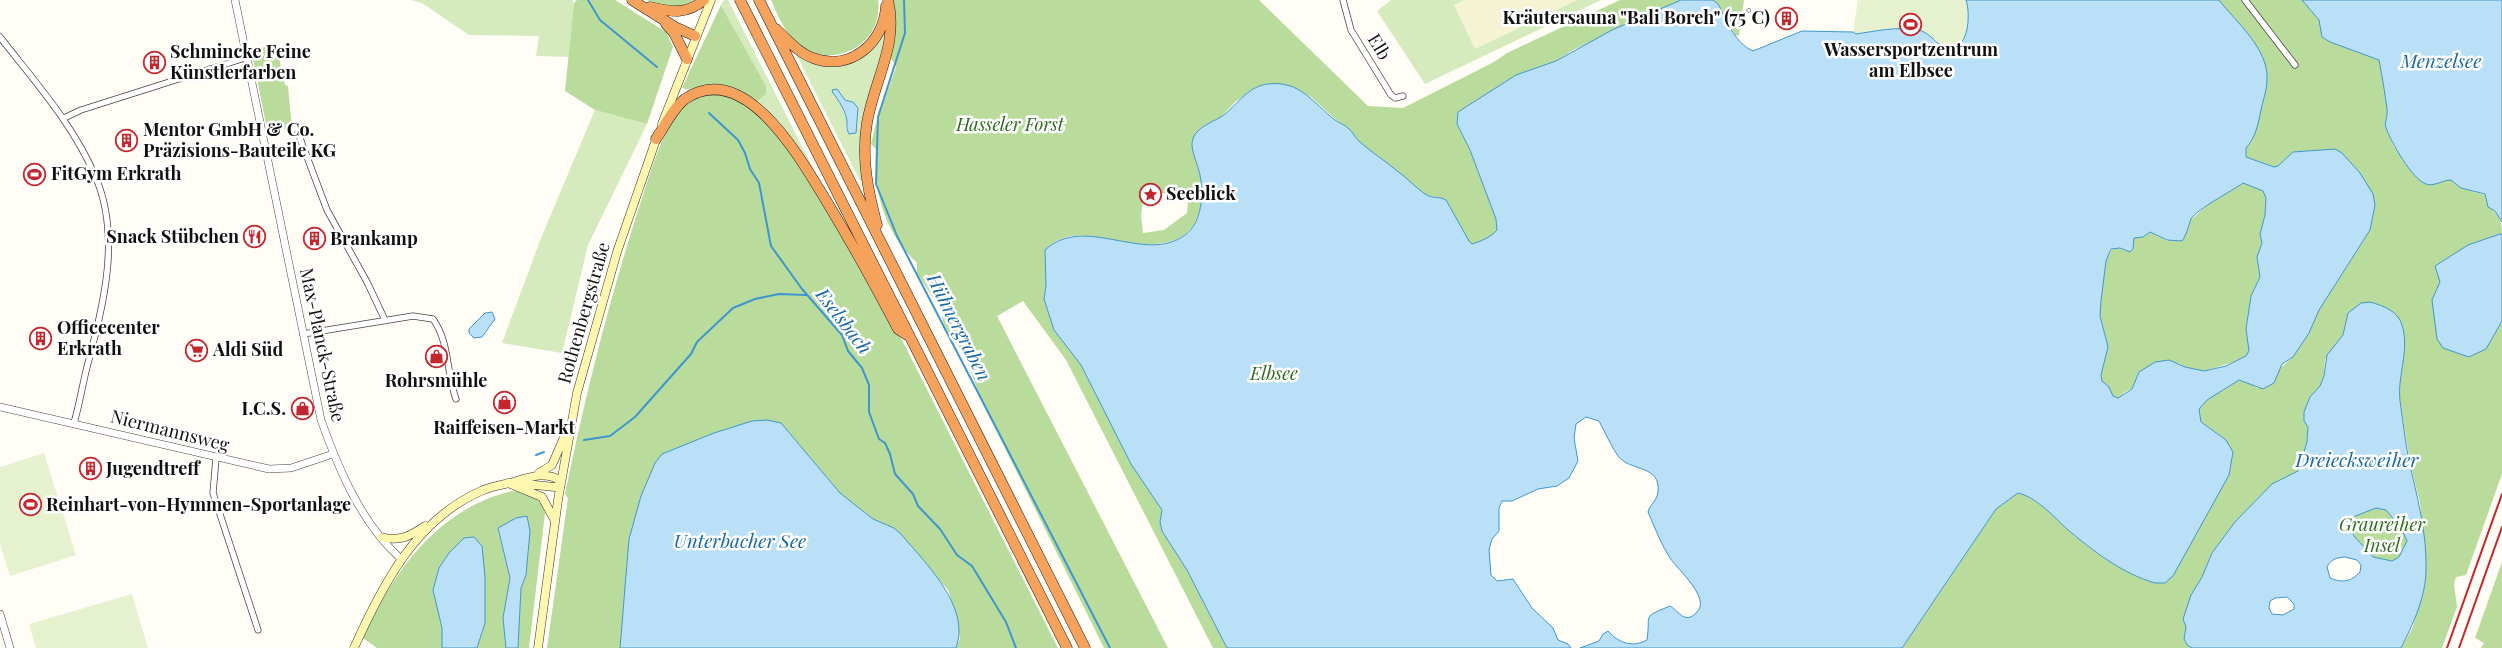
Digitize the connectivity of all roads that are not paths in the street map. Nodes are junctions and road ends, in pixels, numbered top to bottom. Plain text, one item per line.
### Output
1 (235, 0) edge
2 (632, 0) edge
3 (704, 0) edge
4 (711, 0) edge
5 (740, 0) edge
6 (759, 0) edge
7 (887, 0) edge
8 (1343, 0) edge
9 (2245, 0) edge
10 (644, 6) junction
11 (658, 16) junction
12 (771, 25) junction
13 (696, 36) junction
14 (0, 37) edge
15 (248, 57) junction
16 (687, 59) junction
17 (2295, 65) dead end
18 (1403, 96) dead end
19 (64, 118) junction
20 (298, 133) dead end
21 (656, 139) junction
22 (884, 248) junction
23 (385, 320) junction
24 (303, 334) junction
25 (909, 336) junction
26 (456, 399) dead end
27 (0, 407) edge
28 (570, 422) junction
29 (74, 423) junction
30 (333, 454) junction
31 (216, 458) junction
32 (535, 475) junction
33 (508, 483) junction
34 (561, 483) junction
35 (555, 520) junction
36 (434, 521) junction
37 (382, 537) junction
38 (402, 558) junction
39 (0, 614) edge
40 (258, 630) dead end
41 (10, 648) edge
42 (354, 648) edge
43 (538, 648) edge
44 (1067, 648) edge
45 (1086, 648) edge

1 - 15 street, Max-Planck-Straße
2 - 10 highway
3 - 10 highway
4 - 13 main road, Rothenbergstraße
5 - 25 highway
6 - 12 highway
7 - 12 highway
7 - 22 highway
8 - 18 street, Elb
9 - 17 street
10 - 11 highway
11 - 13 highway
11 - 16 highway
12 - 22 highway
13 - 16 main road, Rothenbergstraße
14 - 19 street
15 - 19 street
15 - 24 street, Max-Planck-Straße
16 - 21 main road, Rothenbergstraße
19 - 29 street
20 - 23 street
21 - 25 highway
21 - 28 main road, Rothenbergstraße
22 - 45 highway
23 - 24 street
23 - 26 street
24 - 30 street, Max-Planck-Straße
25 - 44 highway
27 - 29 street, Niermannsweg
28 - 32 main road
28 - 34 main road, Rothenbergstraße
29 - 31 street, Niermannsweg
30 - 31 street, Niermannsweg
30 - 37 street, Max-Planck-Straße
31 - 40 street
32 - 33 main road
32 - 34 main road
33 - 34 main road
33 - 35 main road
33 - 36 main road
34 - 35 main road, Rothenbergstraße
35 - 43 main road, Rothenbergstraße
36 - 37 main road
36 - 38 main road
37 - 38 street, Max-Planck-Straße
38 - 42 main road
39 - 41 street

